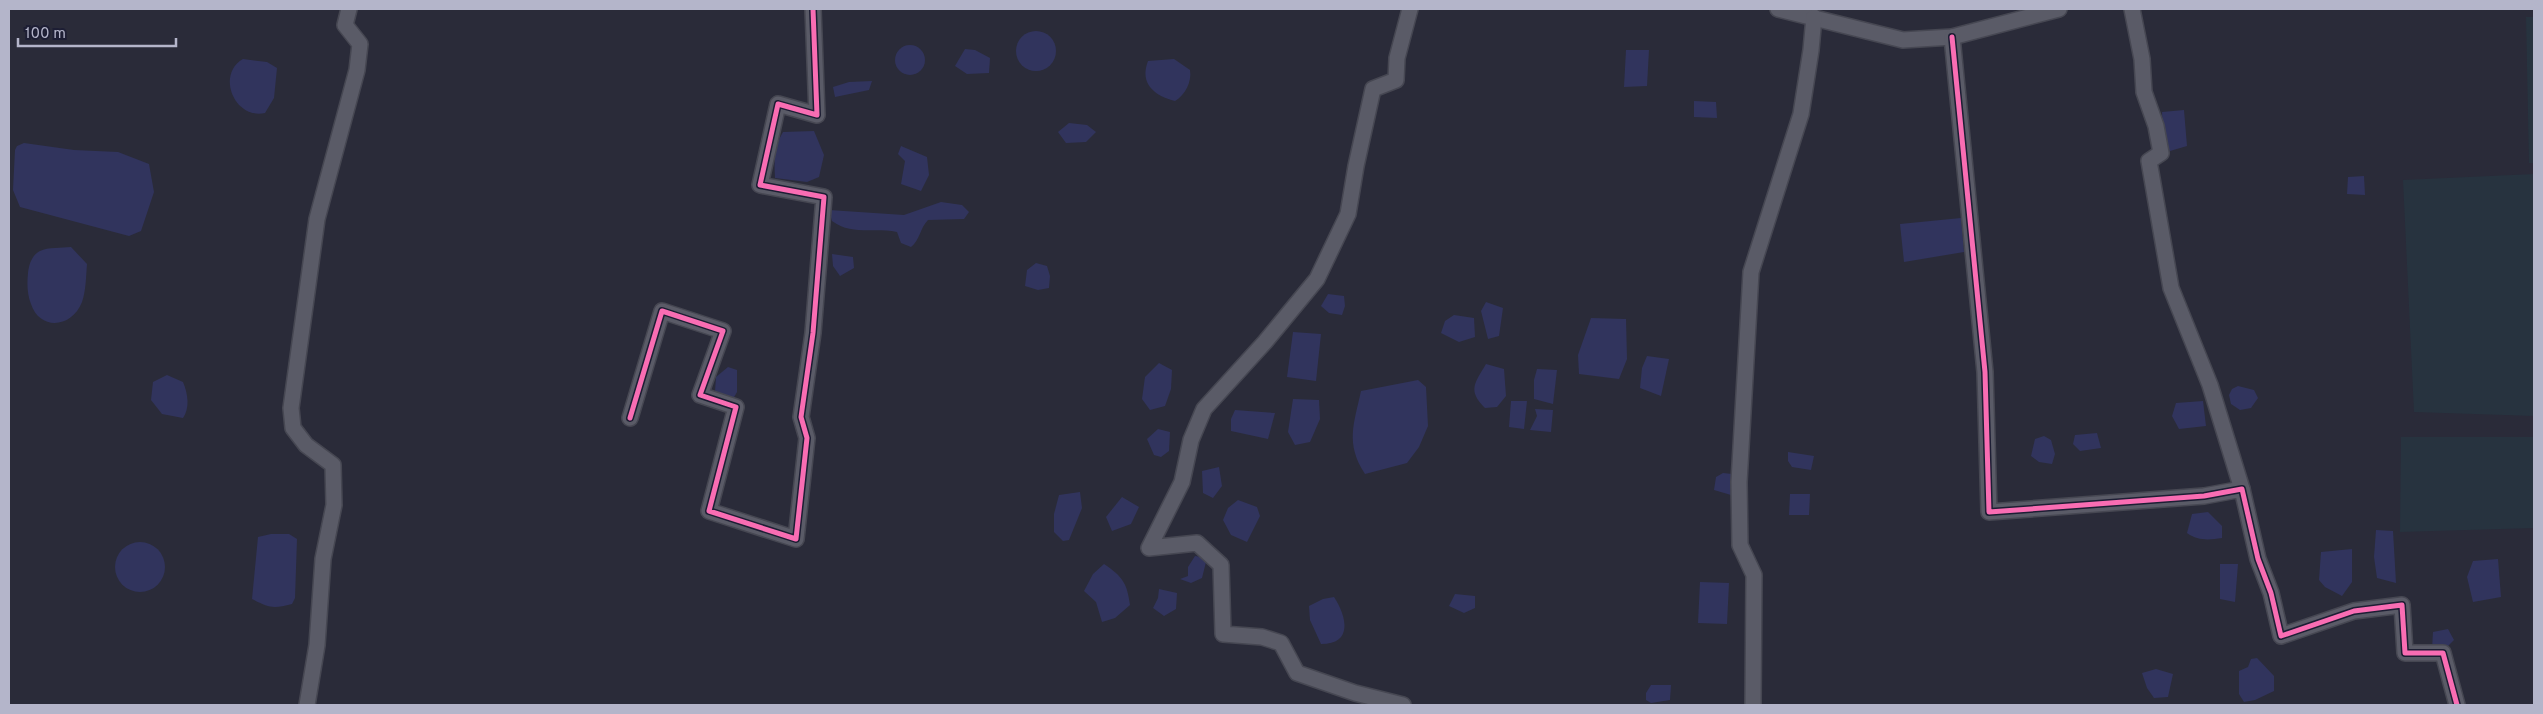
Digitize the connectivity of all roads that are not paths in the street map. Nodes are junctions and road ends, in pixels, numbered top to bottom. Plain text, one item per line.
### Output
1 (349, 9) edge
2 (813, 9) edge
3 (1410, 9) edge
4 (1778, 9) edge
5 (2059, 9) edge
6 (2132, 9) edge
7 (1814, 20) junction
8 (1952, 37) junction
9 (630, 418) dead end
10 (2242, 489) junction
11 (307, 705) edge
12 (1403, 705) edge
13 (1753, 705) edge
14 (2457, 705) edge

1 - 11 street
2 - 9 street
3 - 12 street
4 - 7 street
5 - 8 street
6 - 10 street
7 - 8 street
7 - 13 street
8 - 10 street
10 - 14 street

